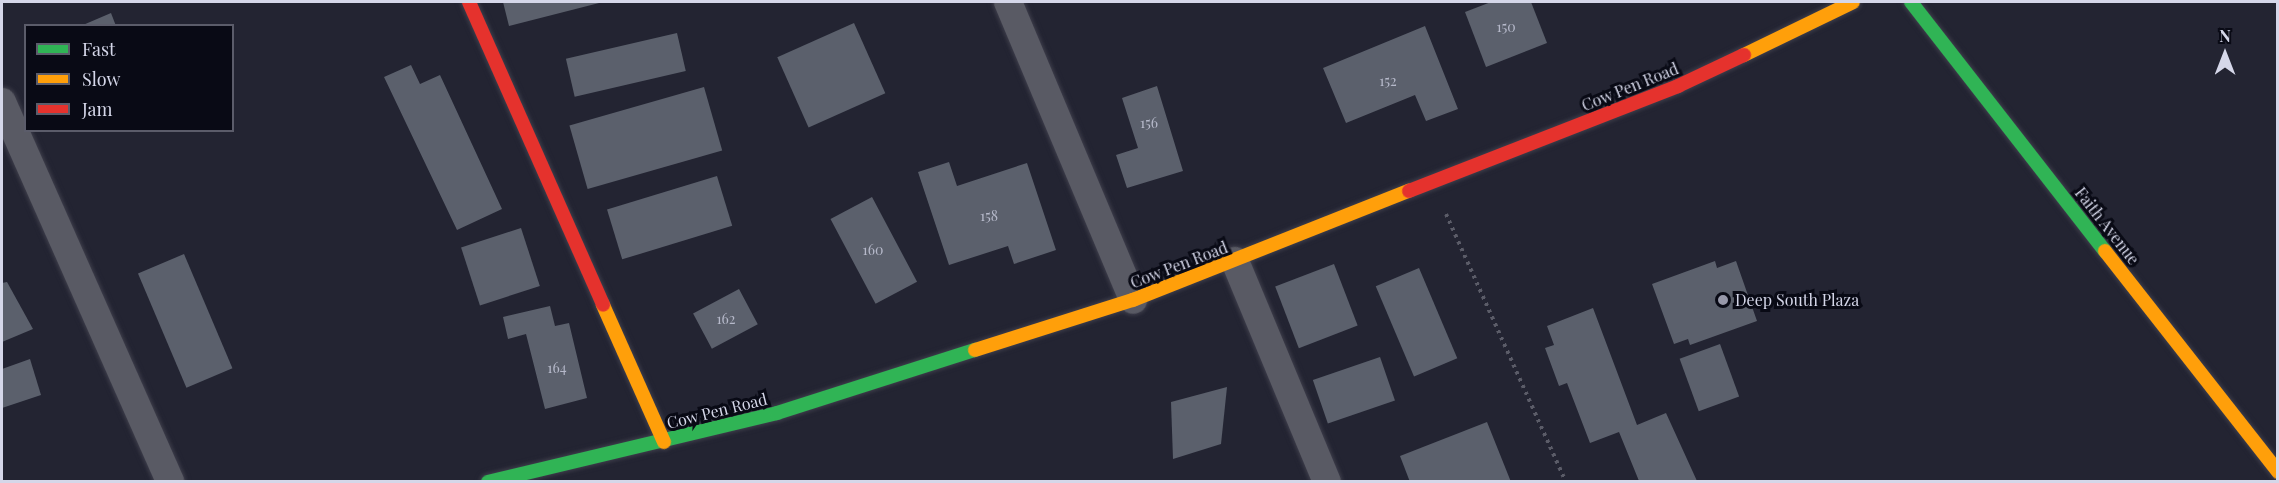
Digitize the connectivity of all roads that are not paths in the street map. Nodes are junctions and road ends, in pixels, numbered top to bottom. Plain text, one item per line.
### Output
1 (469, 2) edge
2 (1008, 2) edge
3 (1853, 2) edge
4 (1911, 2) edge
5 (2, 102) edge
6 (1235, 261) junction
7 (1133, 300) junction
8 (664, 442) junction
9 (2277, 472) edge
10 (170, 482) edge
11 (489, 482) edge
12 (1327, 482) edge

1 - 8 main road
2 - 7 street
3 - 6 main road, Cow Pen Road
4 - 9 main road, Faith Avenue
5 - 10 street
6 - 7 main road, Cow Pen Road
6 - 12 street
7 - 8 main road, Cow Pen Road
8 - 11 main road, Cow Pen Road

